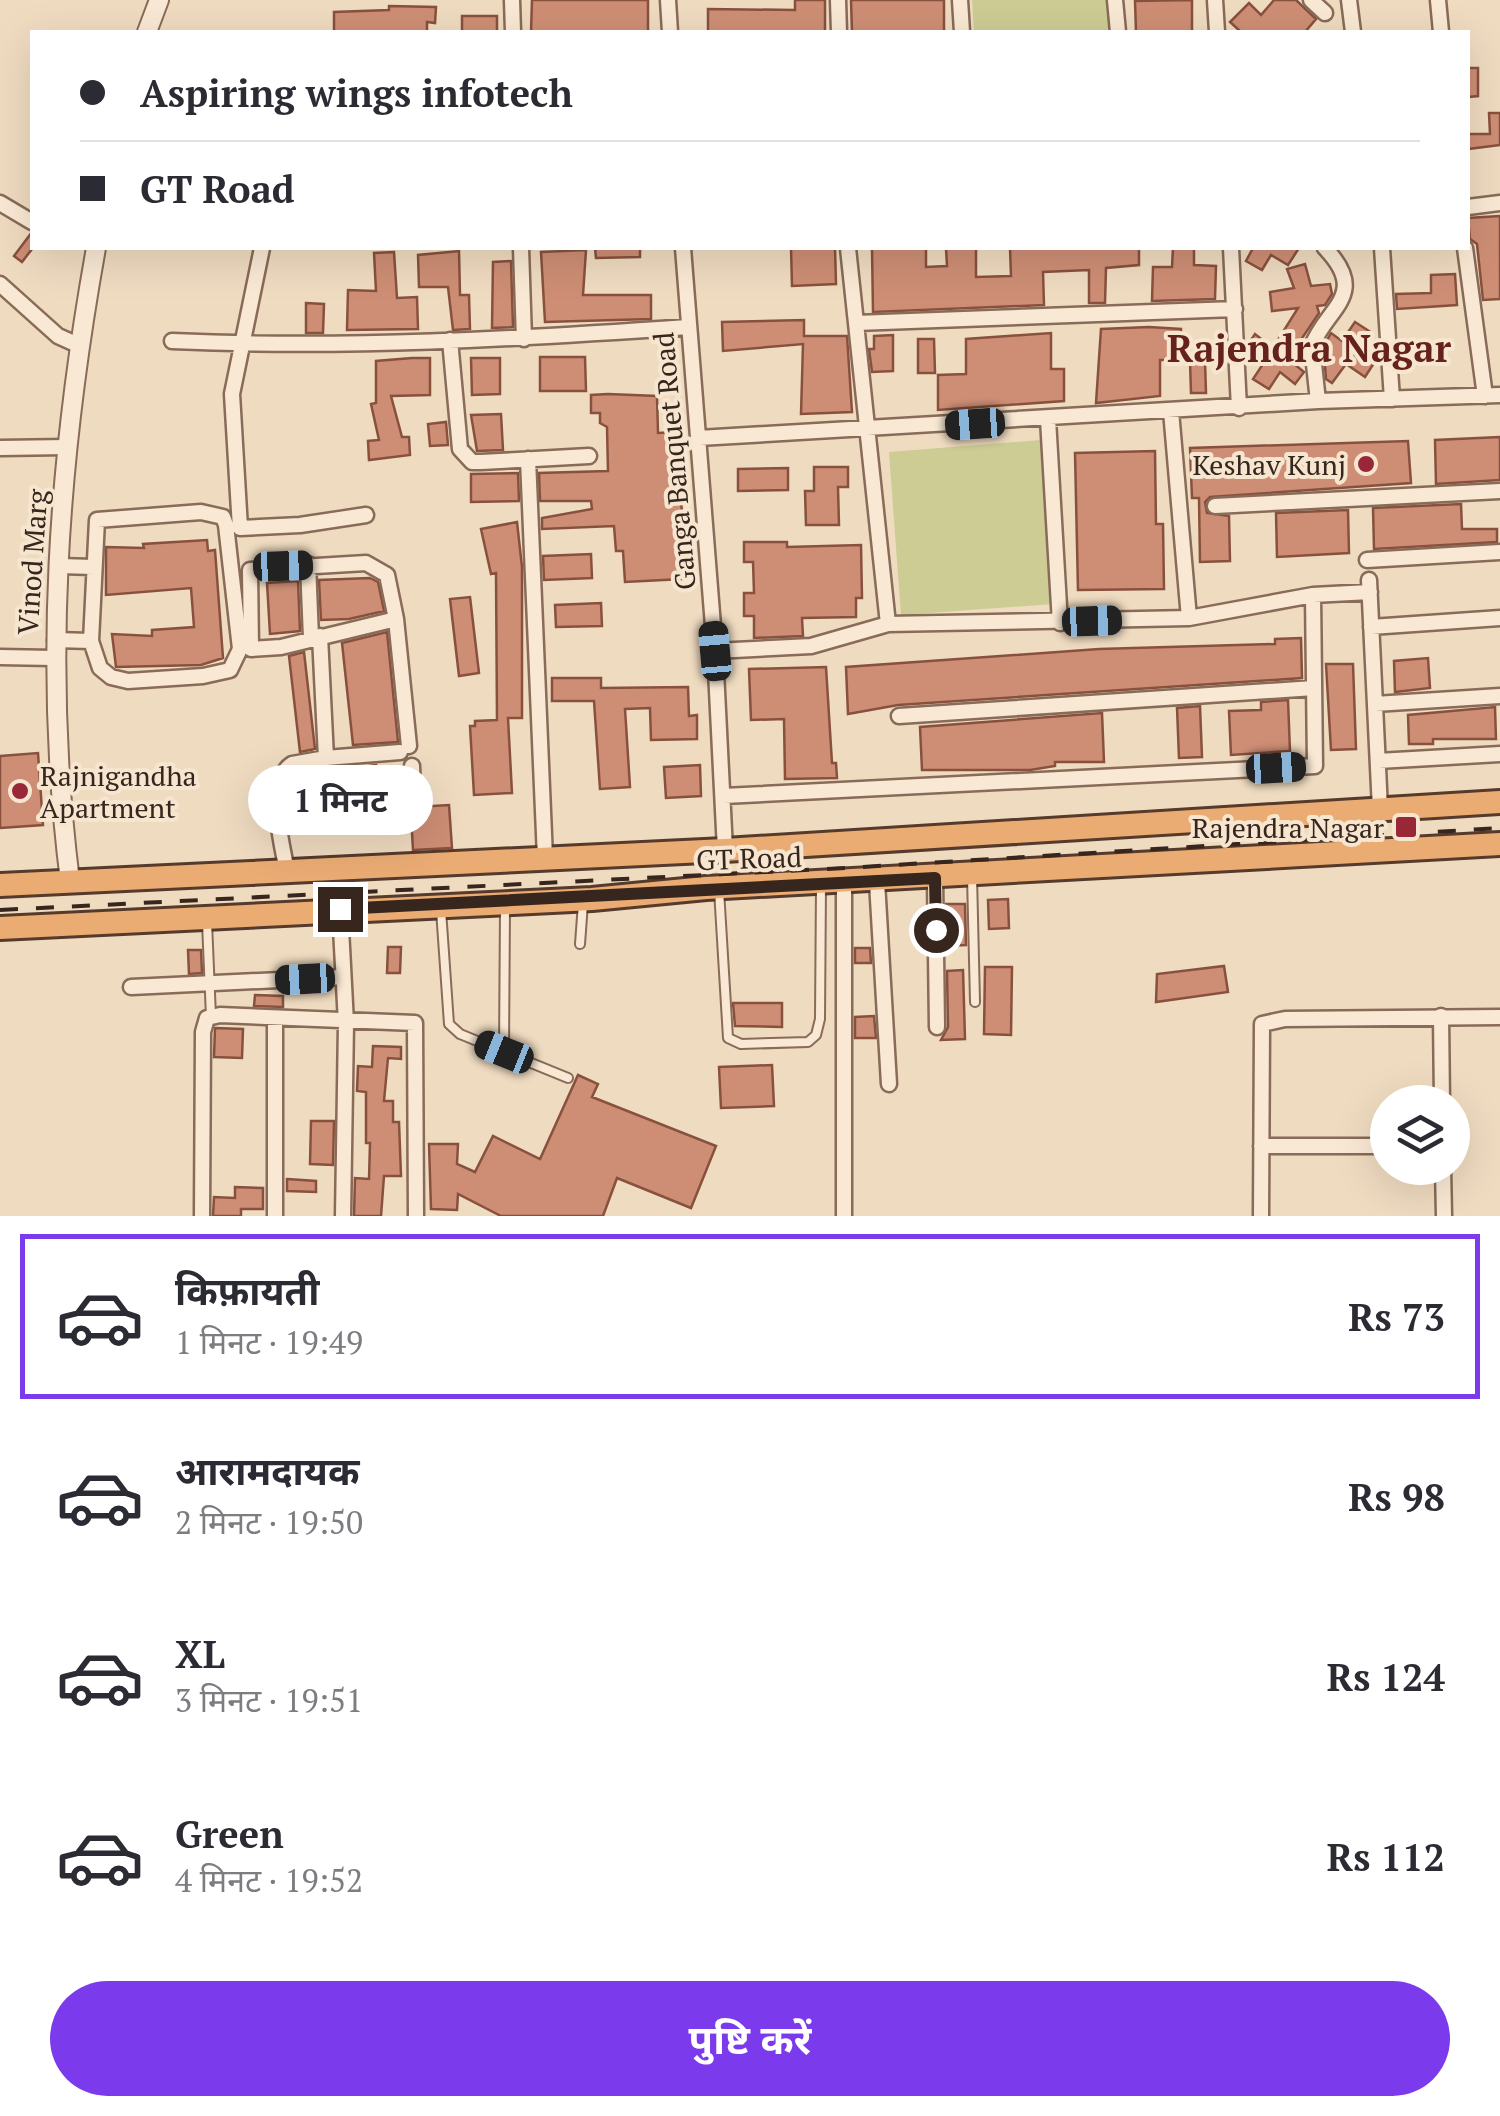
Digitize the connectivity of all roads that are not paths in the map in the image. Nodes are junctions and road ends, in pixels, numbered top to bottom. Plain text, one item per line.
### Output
1 (160, 0) edge
2 (512, 0) edge
3 (668, 0) edge
4 (838, 0) edge
5 (960, 0) edge
6 (1115, 0) edge
7 (1215, 0) edge
8 (1310, 0) edge
9 (1349, 0) edge
10 (1438, 0) edge
11 (1325, 13) dead end
12 (149, 30) edge
13 (512, 30) edge
14 (670, 30) edge
15 (839, 30) edge
16 (962, 30) edge
17 (1118, 30) edge
18 (1218, 30) edge
19 (1353, 30) edge
20 (1441, 30) edge
21 (0, 203) edge
22 (1500, 203) edge
23 (1470, 207) edge
24 (30, 221) edge
25 (89, 250) edge
26 (262, 250) edge
27 (520, 250) edge
28 (683, 250) edge
29 (848, 250) edge
30 (1231, 250) edge
31 (1326, 250) edge
32 (1382, 250) edge
33 (1465, 250) edge
34 (0, 284) edge
35 (1235, 309) junction
36 (856, 323) junction
37 (688, 327) junction
38 (524, 339) junction
39 (450, 340) junction
40 (172, 341) dead end
41 (242, 344) junction
42 (78, 345) junction
43 (1493, 396) edge
44 (1392, 399) junction
45 (1318, 400) junction
46 (1239, 408) junction
47 (1171, 411) junction
48 (1048, 419) junction
49 (866, 431) junction
50 (698, 438) junction
51 (0, 448) edge
52 (67, 448) junction
53 (589, 456) dead end
54 (528, 459) junction
55 (1500, 490) edge
56 (1215, 506) dead end
57 (366, 515) dead end
58 (1500, 552) edge
59 (1368, 560) dead end
60 (308, 564) junction
61 (60, 566) junction
62 (94, 567) junction
63 (1313, 595) junction
64 (1189, 618) junction
65 (1500, 618) edge
66 (396, 619) junction
67 (1060, 622) junction
68 (888, 624) junction
69 (1371, 626) junction
70 (316, 637) junction
71 (91, 641) junction
72 (54, 649) junction
73 (715, 651) junction
74 (0, 656) edge
75 (1314, 688) junction
76 (1500, 696) edge
77 (1375, 704) junction
78 (898, 716) dead end
79 (1500, 754) edge
80 (326, 758) junction
81 (1378, 761) junction
82 (412, 766) dead end
83 (724, 796) junction
84 (1500, 802) edge
85 (1380, 808) junction
86 (280, 821) junction
87 (1500, 844) edge
88 (725, 850) junction
89 (545, 858) junction
90 (286, 872) junction
91 (246, 874) junction
92 (972, 876) junction
93 (935, 878) junction
94 (70, 882) junction
95 (878, 882) junction
96 (0, 885) edge
97 (832, 885) junction
98 (719, 888) junction
99 (583, 899) junction
100 (506, 902) junction
101 (440, 905) junction
102 (340, 909) junction
103 (249, 914) junction
104 (207, 918) junction
105 (0, 928) edge
106 (580, 944) dead end
107 (343, 977) junction
108 (210, 984) junction
109 (131, 987) dead end
110 (975, 1002) dead end
111 (1441, 1016) junction
112 (212, 1017) junction
113 (1500, 1017) edge
114 (275, 1018) junction
115 (346, 1022) junction
116 (937, 1026) dead end
117 (504, 1052) junction
118 (568, 1078) dead end
119 (889, 1084) dead end
120 (1442, 1085) edge
121 (1262, 1146) junction
122 (1370, 1146) edge
123 (1443, 1185) edge
124 (202, 1216) edge
125 (275, 1216) edge
126 (343, 1216) edge
127 (416, 1216) edge
128 (844, 1216) edge
129 (1262, 1216) edge
130 (1444, 1216) edge

1 - 12 street
2 - 13 street
3 - 14 street
4 - 15 street
5 - 16 street
6 - 17 street
7 - 18 street
8 - 11 street
9 - 19 street
10 - 20 street
21 - 24 street
22 - 23 street
25 - 42 street, Vinod Marg
26 - 41 street
27 - 38 street
28 - 37 street, Ganga Banquet Road
29 - 36 street
30 - 35 street
31 - 45 street
32 - 44 street
33 - 43 street
34 - 42 street
35 - 36 street
35 - 46 street
36 - 49 street
37 - 38 street
37 - 50 street, Ganga Banquet Road
38 - 39 street
39 - 41 street
39 - 54 street
40 - 41 street
41 - 57 street
42 - 52 street, Vinod Marg
43 - 44 street
44 - 45 street
45 - 46 street
46 - 47 street
47 - 48 street
47 - 64 street
48 - 49 street
48 - 67 street
49 - 50 street
49 - 68 street
50 - 73 street, Ganga Banquet Road
51 - 52 street
52 - 61 street, Vinod Marg
53 - 54 street
54 - 89 street
55 - 56 street
58 - 59 street
60 - 66 street
60 - 70 street
60 - 70 street
61 - 62 street
61 - 72 street, Vinod Marg
62 - 71 street
62 - 71 street
63 - 64 street
63 - 69 street
63 - 75 street
64 - 67 street
65 - 69 street
66 - 70 street
66 - 80 street
67 - 68 street
68 - 73 street
69 - 77 street
70 - 80 street
71 - 72 street
72 - 74 street
72 - 94 street, Vinod Marg
73 - 83 street, Ganga Banquet Road
75 - 78 street
75 - 83 street
76 - 77 street
77 - 81 street
79 - 81 street
80 - 86 street
81 - 85 street
82 - 86 street
83 - 88 street, Ganga Banquet Road
84 - 85 highway, GT Road
85 - 88 highway, GT Road
86 - 90 street
87 - 92 highway, GT Road
88 - 89 highway, GT Road
89 - 90 highway, GT Road
90 - 91 highway, GT Road
91 - 94 highway, GT Road
91 - 103 highway
92 - 93 highway, GT Road
92 - 110 lane
93 - 95 highway, GT Road
93 - 116 street
94 - 96 highway, GT Road
95 - 97 highway, GT Road
95 - 119 street
97 - 98 highway, GT Road
97 - 98 lane
97 - 128 street
98 - 99 highway, GT Road
99 - 100 highway, GT Road
99 - 106 lane
100 - 101 highway, GT Road
100 - 117 lane
101 - 102 highway, GT Road
101 - 117 lane
102 - 103 highway, GT Road
102 - 107 street
103 - 104 highway, GT Road
104 - 105 highway, GT Road
104 - 108 lane
107 - 108 street
107 - 115 street
108 - 109 street
108 - 112 lane
111 - 113 street
111 - 120 street
111 - 121 street
112 - 114 street
112 - 124 street
114 - 115 street
114 - 125 street
115 - 126 street
115 - 127 street
117 - 118 lane
121 - 122 street
121 - 129 street
123 - 130 street

